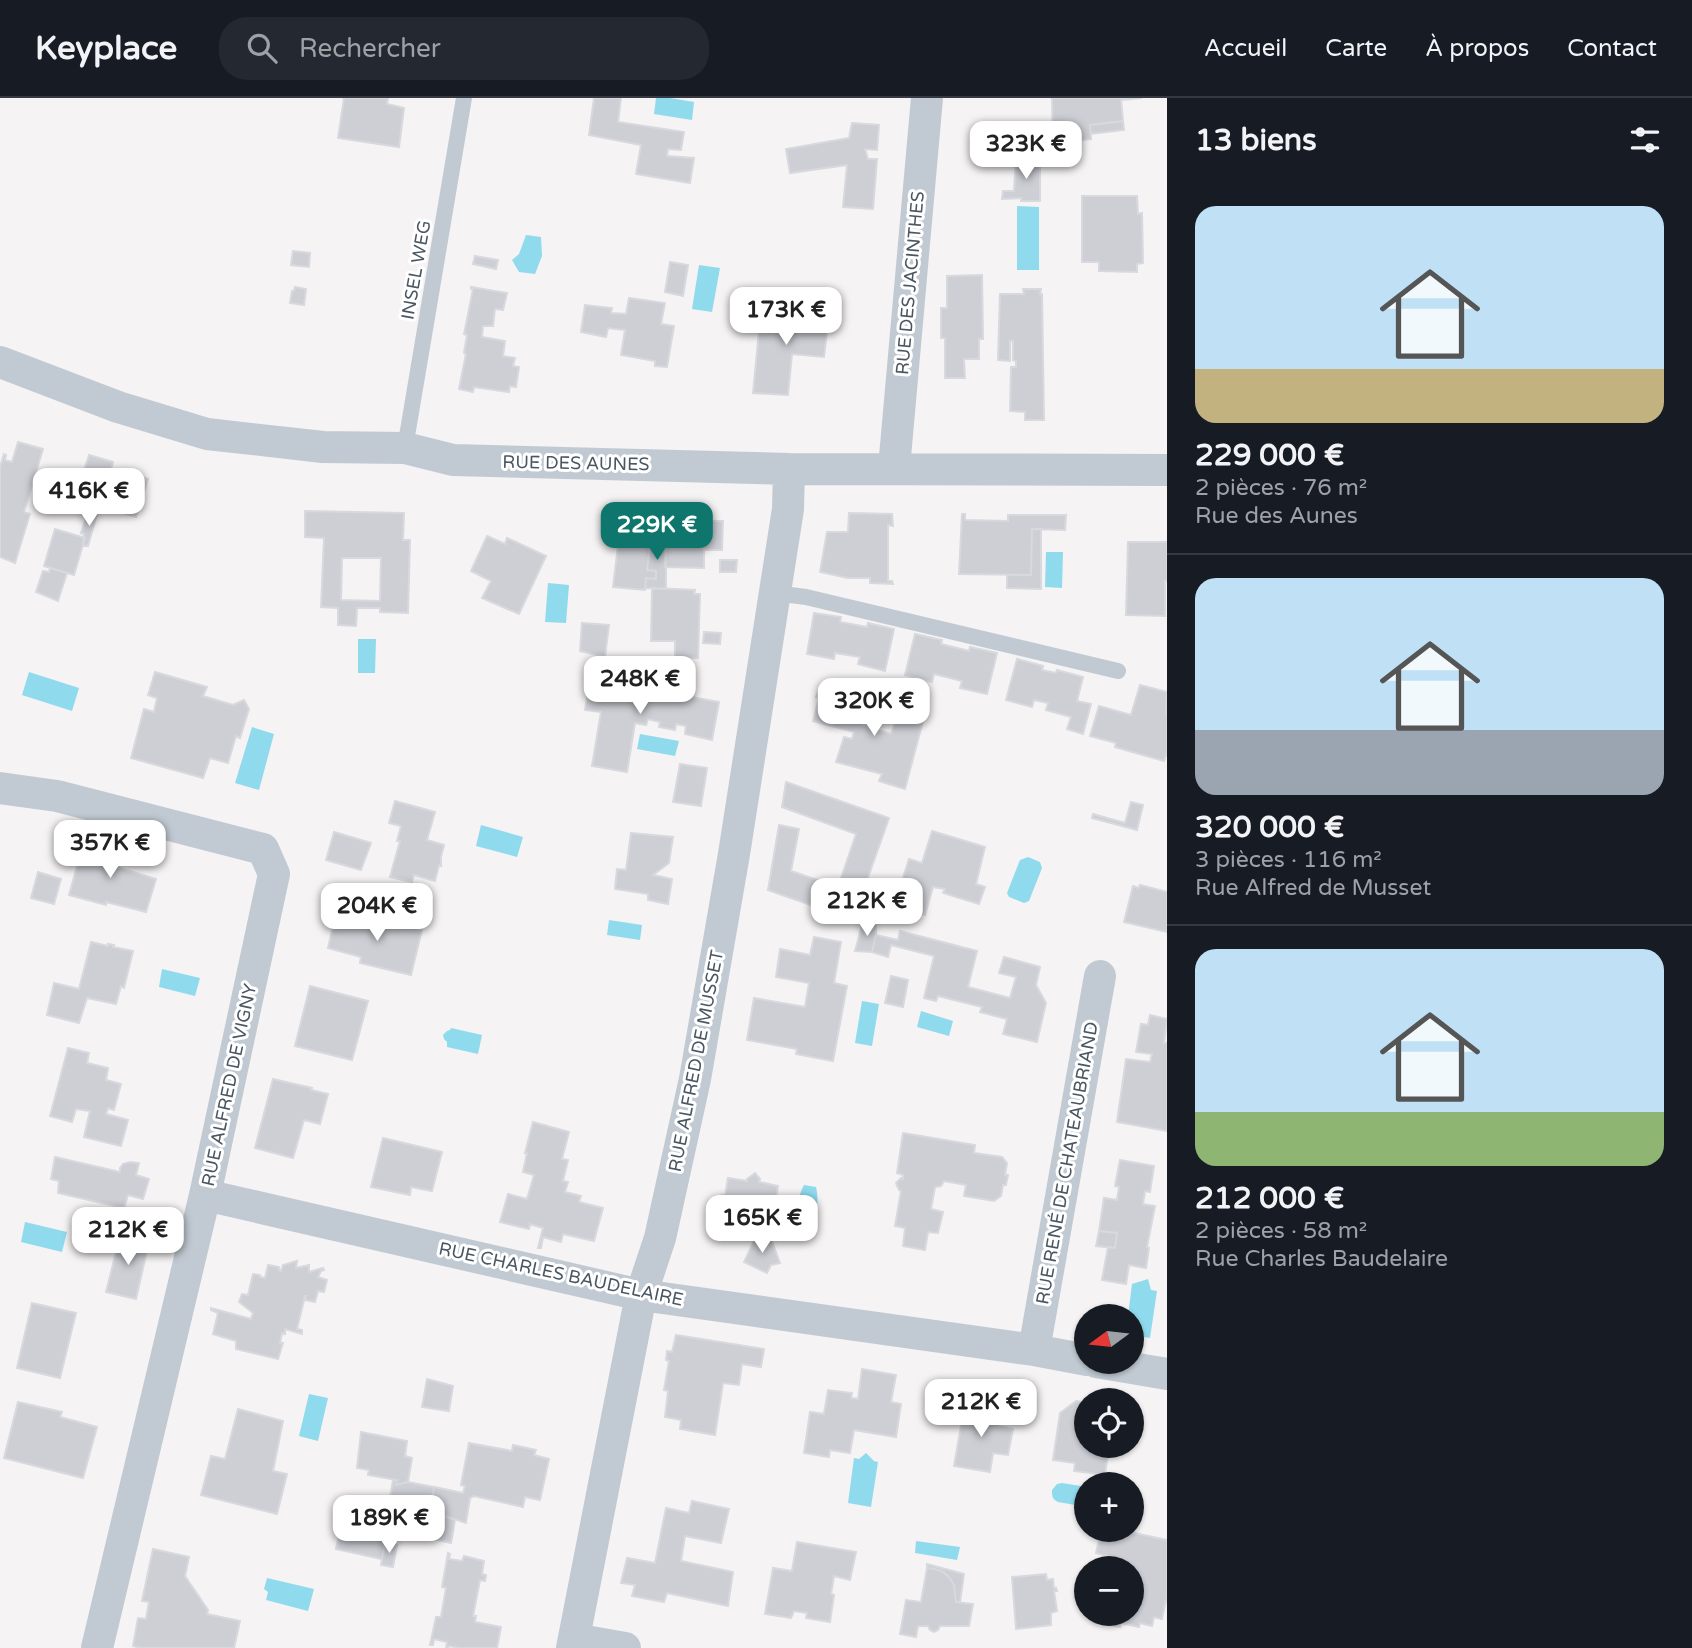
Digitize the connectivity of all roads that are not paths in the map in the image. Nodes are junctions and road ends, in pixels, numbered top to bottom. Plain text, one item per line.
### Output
1 (464, 98) edge
2 (927, 98) edge
3 (0, 362) edge
4 (405, 448) junction
5 (894, 468) junction
6 (789, 469) junction
7 (1167, 470) edge
8 (775, 593) junction
9 (1118, 671) dead end
10 (0, 788) edge
11 (1100, 976) dead end
12 (205, 1195) junction
13 (641, 1295) junction
14 (1034, 1350) junction
15 (1074, 1358) edge
16 (1144, 1370) edge
17 (1167, 1374) edge
18 (573, 1643) edge
19 (97, 1648) edge
20 (625, 1648) edge

1 - 4 lane, INSEL WEG
2 - 5 street, RUE DES JACINTHES
3 - 4 street, RUE DES AUNES
4 - 6 street, RUE DES AUNES
5 - 6 street, RUE DES AUNES
5 - 7 street, RUE DES AUNES
6 - 8 street, RUE ALFRED DE MUSSET
8 - 9 lane
8 - 13 street, RUE ALFRED DE MUSSET
10 - 12 street, RUE ALFRED DE VIGNY
11 - 14 street, RUE RENÉ DE CHATEAUBRIAND
12 - 13 street, RUE CHARLES BAUDELAIRE
12 - 19 street, RUE ALFRED DE VIGNY
13 - 14 street, RUE CHARLES BAUDELAIRE
13 - 18 street, RUE ALFRED DE MUSSET
14 - 15 street, RUE CHARLES BAUDELAIRE
16 - 17 street
18 - 20 street

